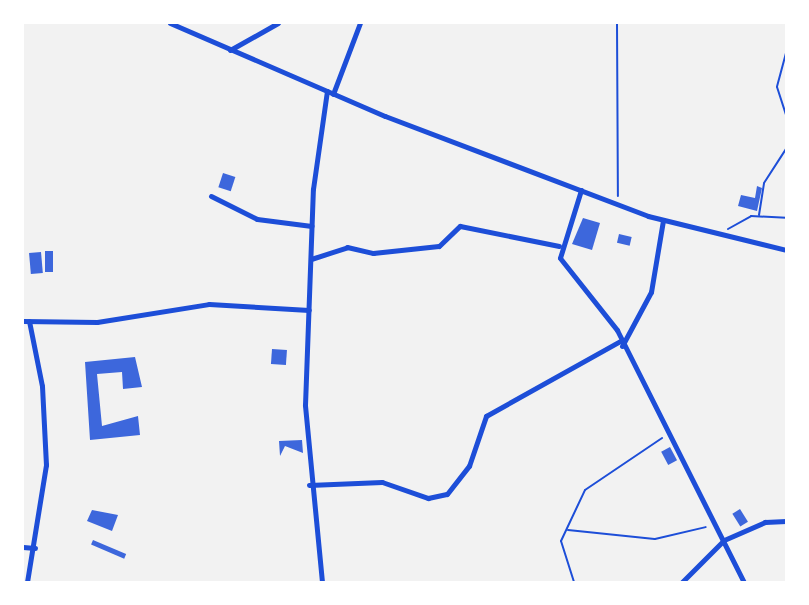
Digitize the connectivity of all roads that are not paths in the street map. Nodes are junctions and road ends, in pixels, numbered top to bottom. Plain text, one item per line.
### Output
1 (170, 23) edge
2 (278, 23) edge
3 (360, 23) edge
4 (230, 50) junction
5 (327, 91) junction
6 (333, 94) junction
7 (581, 190) junction
8 (211, 196) dead end
9 (663, 220) junction
10 (312, 226) junction
11 (559, 246) junction
12 (786, 250) edge
13 (311, 259) junction
14 (309, 310) junction
15 (26, 321) edge
16 (621, 343) junction
17 (309, 485) junction
18 (786, 521) edge
19 (724, 540) junction
20 (23, 547) edge
21 (35, 548) junction
22 (27, 582) edge
23 (322, 582) edge
24 (682, 582) edge
25 (744, 582) edge

1 - 4 street
2 - 4 street
3 - 6 street
4 - 5 street
5 - 6 street
5 - 10 street
6 - 7 street
7 - 9 street
7 - 11 street
8 - 10 street
9 - 12 street
9 - 16 street
10 - 13 street
11 - 13 street
11 - 16 street
13 - 14 street
14 - 15 street
14 - 17 street
15 - 21 street
16 - 17 street
16 - 19 street
17 - 23 street
18 - 19 street
19 - 24 street
19 - 25 street
20 - 21 street
21 - 22 street

